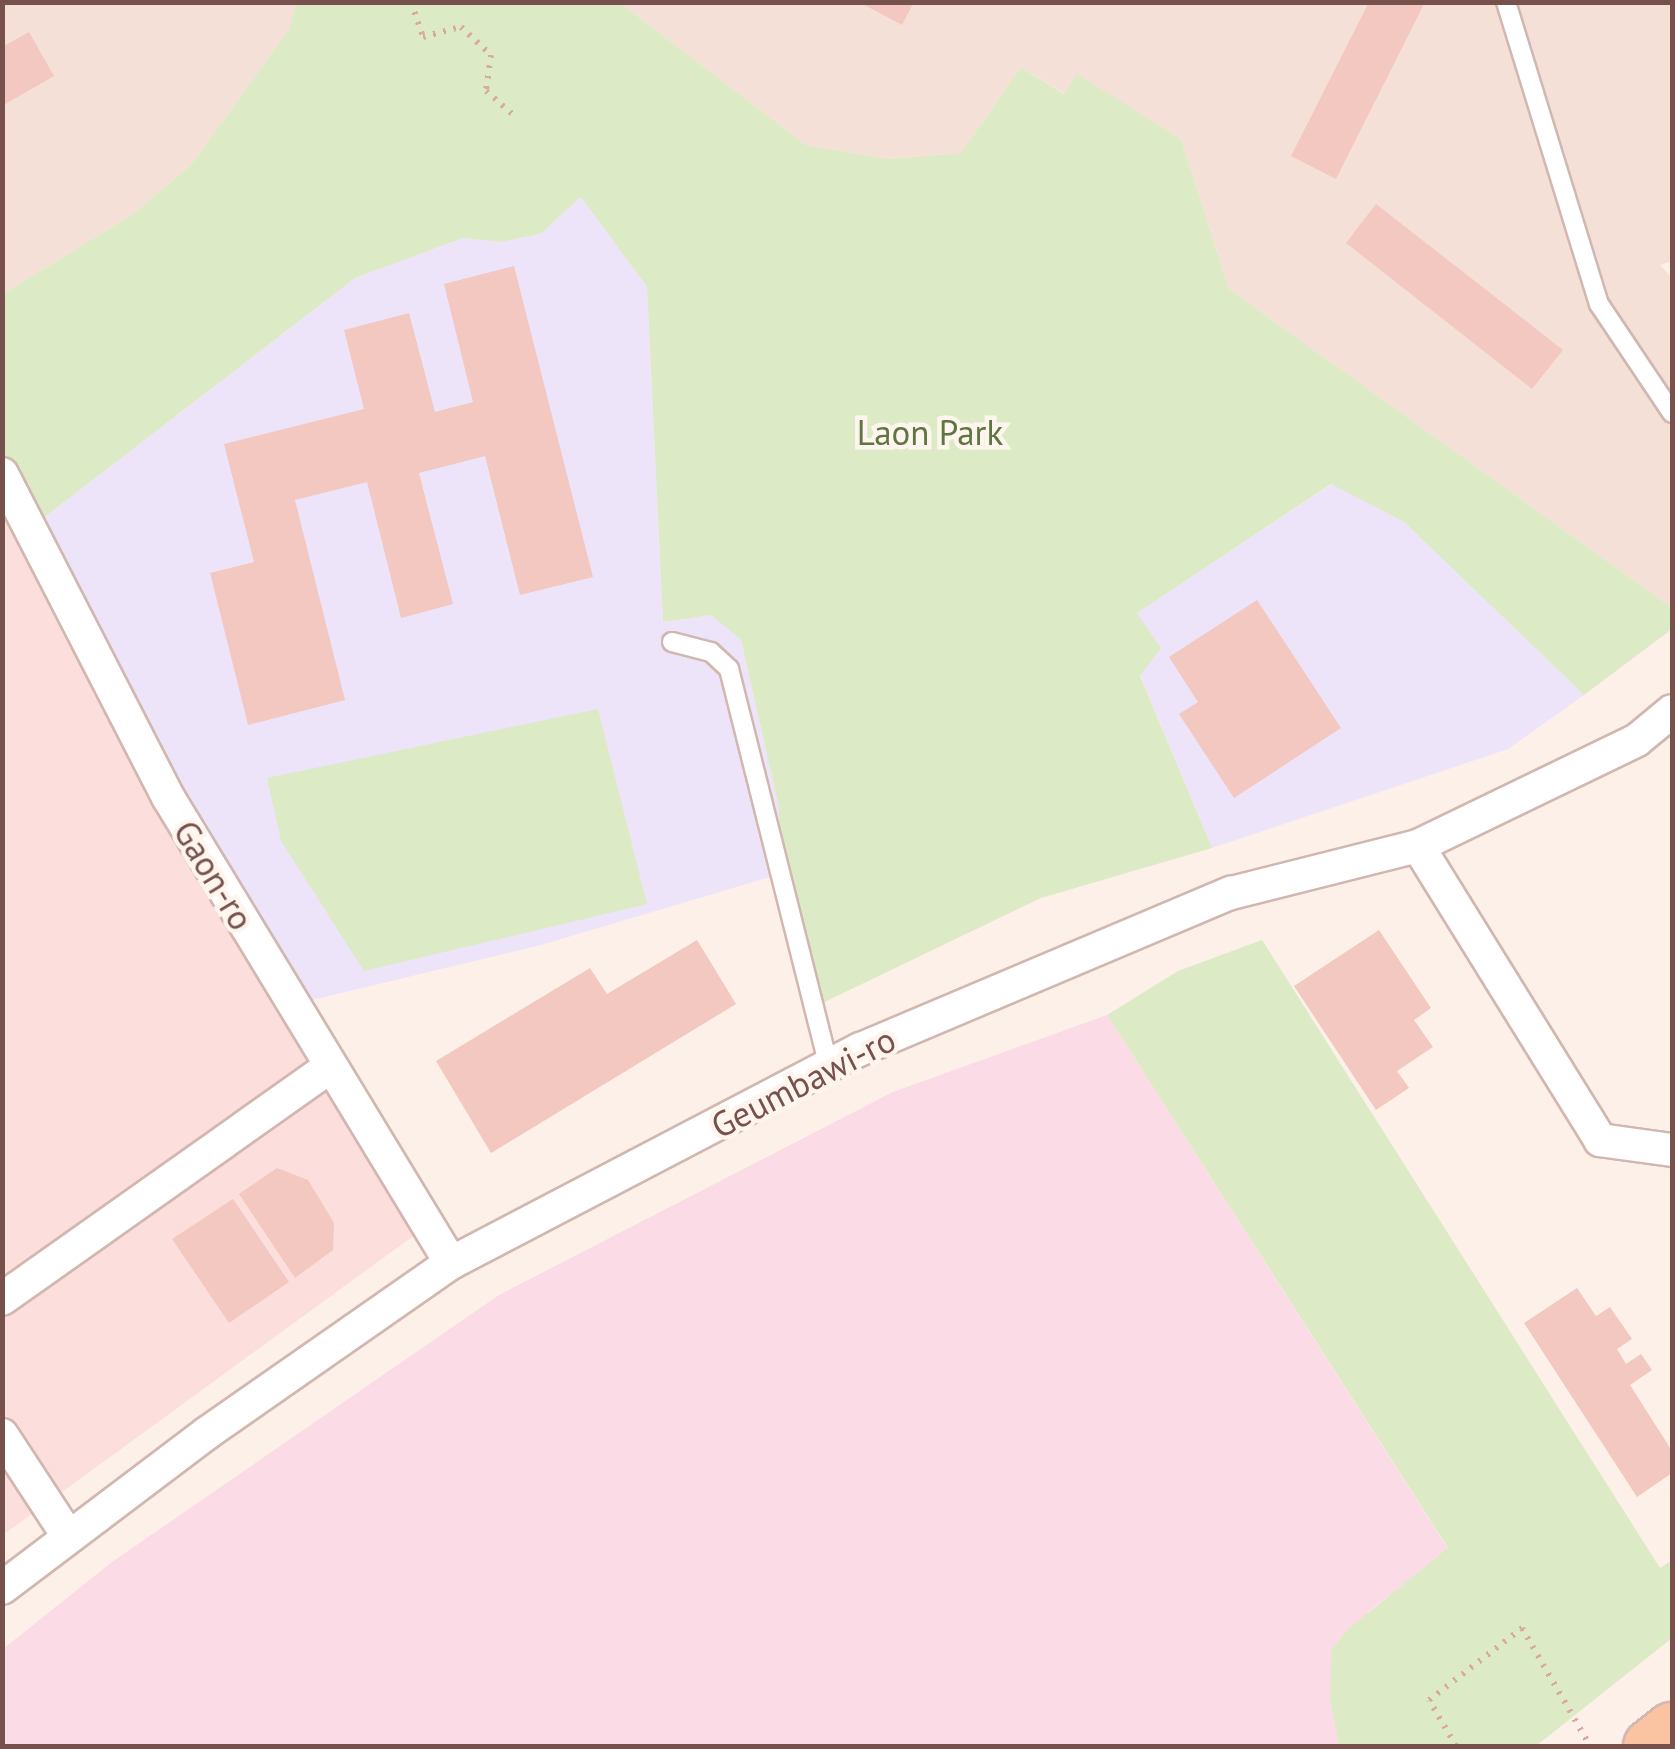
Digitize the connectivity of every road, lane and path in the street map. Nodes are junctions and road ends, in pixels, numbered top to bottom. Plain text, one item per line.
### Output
1 (411, 2) edge
2 (1506, 2) edge
3 (512, 114) dead end
4 (1672, 413) edge
5 (2, 474) edge
6 (672, 642) dead end
7 (1672, 712) edge
8 (1418, 846) junction
9 (829, 1066) junction
10 (328, 1068) junction
11 (1672, 1150) edge
12 (450, 1263) junction
13 (2, 1298) edge
14 (2, 1436) edge
15 (68, 1536) junction
16 (2, 1588) edge
17 (1672, 1729) edge
18 (1456, 1746) edge
19 (1590, 1746) edge
20 (1650, 1746) edge

1 - 3 path
2 - 4 lane
5 - 10 street, Gaon-ro
6 - 9 lane
7 - 8 street, Geumbawi-ro
8 - 9 street, Geumbawi-ro
8 - 11 street
9 - 12 street, Geumbawi-ro
10 - 12 street, Gaon-ro
10 - 13 street
12 - 15 street, Geumbawi-ro
14 - 15 street
15 - 16 street, Geumbawi-ro
17 - 20 main road
18 - 19 path

